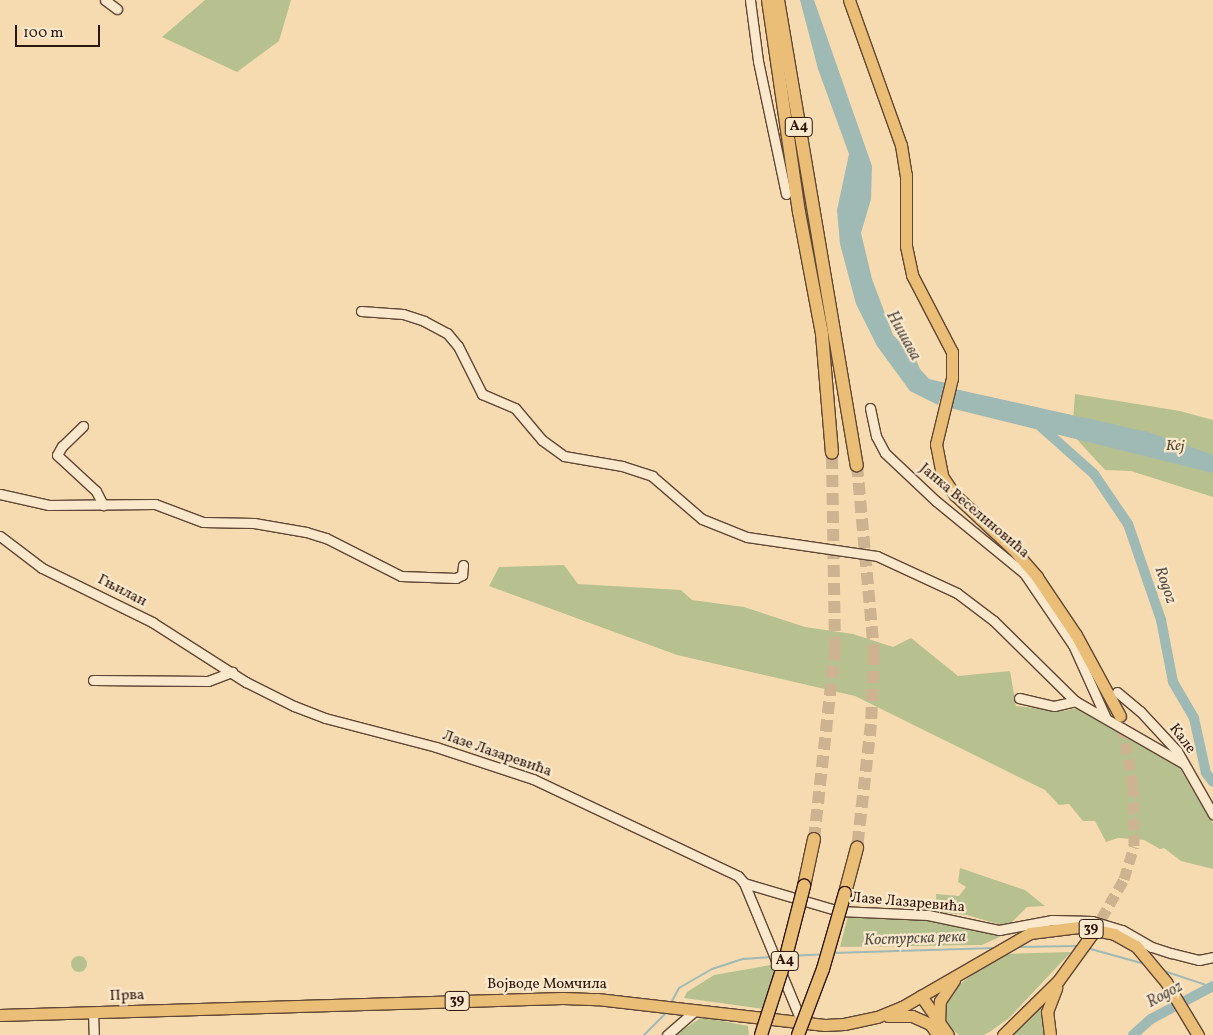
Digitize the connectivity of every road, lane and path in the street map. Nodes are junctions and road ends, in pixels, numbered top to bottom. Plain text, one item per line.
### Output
1 (105, 0) edge
2 (750, 0) edge
3 (768, 0) edge
4 (778, 0) edge
5 (849, 0) edge
6 (117, 10) dead end
7 (786, 194) dead end
8 (361, 311) dead end
9 (870, 408) dead end
10 (83, 426) dead end
11 (832, 453) tunnel mouth
12 (856, 465) tunnel mouth
13 (0, 494) edge
14 (103, 505) junction
15 (0, 536) edge
16 (463, 565) dead end
17 (232, 672) junction
18 (93, 680) dead end
19 (1117, 692) dead end
20 (1019, 698) dead end
21 (1076, 701) junction
22 (1105, 716) junction
23 (1120, 716) tunnel mouth
24 (1183, 763) junction
25 (1213, 814) edge
26 (814, 839) tunnel mouth
27 (857, 848) tunnel mouth
28 (744, 883) junction
29 (1091, 936) tunnel mouth
30 (1213, 957) edge
31 (959, 972) junction
32 (1058, 981) junction
33 (917, 999) junction
34 (254, 1007) joint
35 (696, 1010) junction
36 (93, 1012) junction
37 (0, 1015) edge
38 (878, 1017) junction
39 (936, 1027) edge
40 (800, 1029) edge
41 (1197, 1033) edge
42 (1004, 1034) edge
43 (94, 1035) edge
44 (667, 1035) edge
45 (760, 1035) edge
46 (948, 1035) edge
47 (1050, 1035) edge

1 - 6 street
2 - 7 street
3 - 11 highway, A4
4 - 12 highway, A4
5 - 23 main road
8 - 21 street
9 - 22 street, Јанка Веселиновића
10 - 14 street
13 - 14 street
14 - 16 street
15 - 17 street, Гњилан
17 - 18 street
17 - 28 street, Лазе Лазаревића
19 - 24 street, Кале
20 - 21 street
21 - 22 street
22 - 24 street
24 - 25 street, Кале
26 - 45 highway, A4, bridge
27 - 40 highway, A4, bridge
28 - 30 street, Лазе Лазаревића
28 - 40 street
29 - 32 main road
31 - 33 main road, 39
31 - 39 main road
31 - 41 main road, 39
32 - 42 main road
32 - 47 main road
33 - 38 main road, 39
33 - 39 main road
34 - 35 main road, Војводе Момчила / 39
34 - 36 main road, Прва / 39
35 - 40 main road, 39
35 - 44 street
36 - 37 main road, Прва / 39
36 - 43 street
38 - 39 main road
38 - 40 main road, 39
39 - 46 main road

